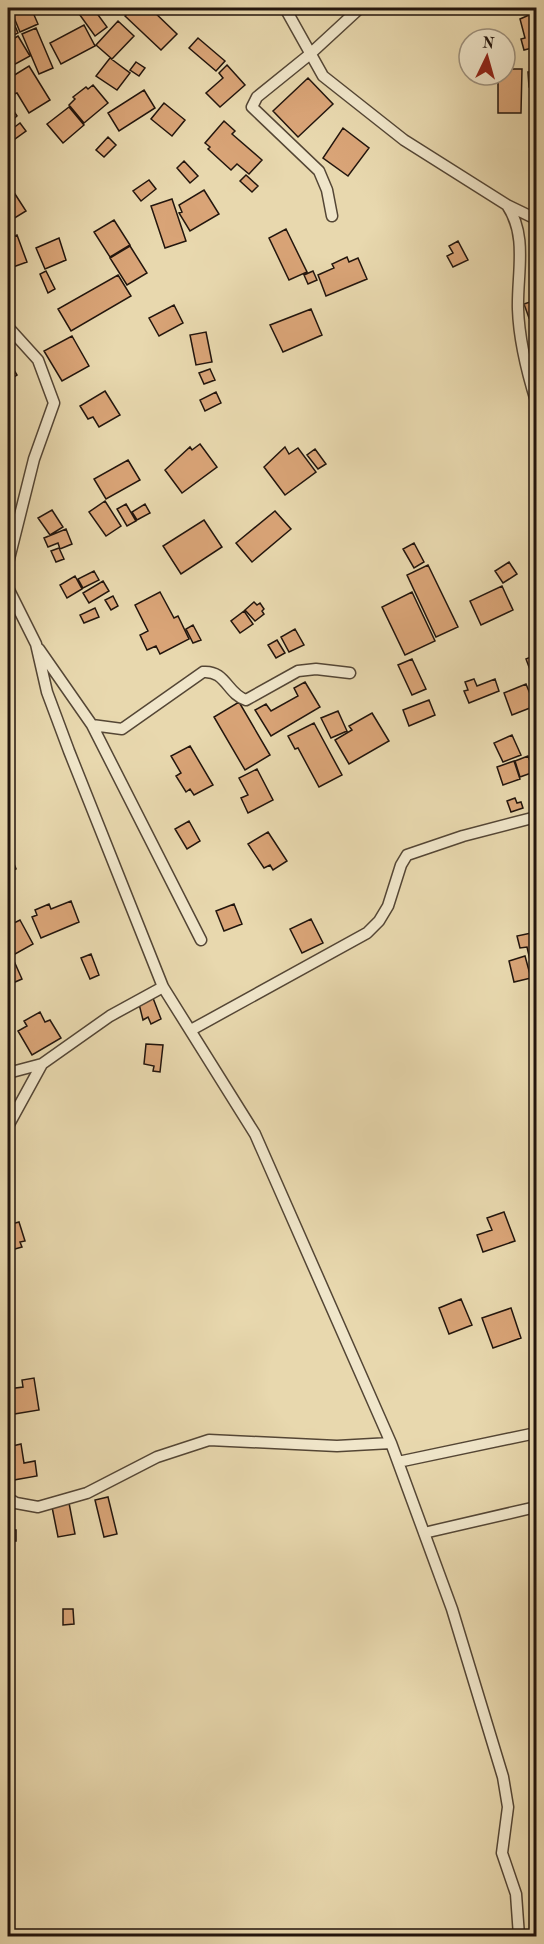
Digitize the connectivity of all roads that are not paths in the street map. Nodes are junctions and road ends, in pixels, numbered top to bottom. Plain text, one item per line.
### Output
1 (285, 8) edge
2 (360, 8) edge
3 (309, 54) junction
4 (507, 205) junction
5 (332, 216) dead end
6 (537, 219) edge
7 (9, 328) dead end
8 (537, 401) edge
9 (8, 564) edge
10 (8, 588) edge
11 (36, 644) junction
12 (350, 673) dead end
13 (92, 725) junction
14 (537, 817) edge
15 (201, 939) dead end
16 (163, 987) junction
17 (191, 1029) junction
18 (42, 1064) junction
19 (8, 1073) edge
20 (8, 1126) edge
21 (537, 1432) edge
22 (391, 1443) junction
23 (398, 1462) junction
24 (8, 1498) edge
25 (537, 1507) edge
26 (424, 1533) junction
27 (519, 1936) edge

1 - 3 street
2 - 3 street
3 - 4 street
3 - 5 street
4 - 6 street
4 - 8 street
7 - 9 street
10 - 11 street
11 - 13 street
11 - 16 street
12 - 13 street
13 - 15 street
14 - 17 street
16 - 17 street
16 - 18 street
17 - 22 street
18 - 19 street
18 - 20 street
21 - 23 street
22 - 23 street
22 - 24 street
23 - 26 street
25 - 26 street
26 - 27 street

